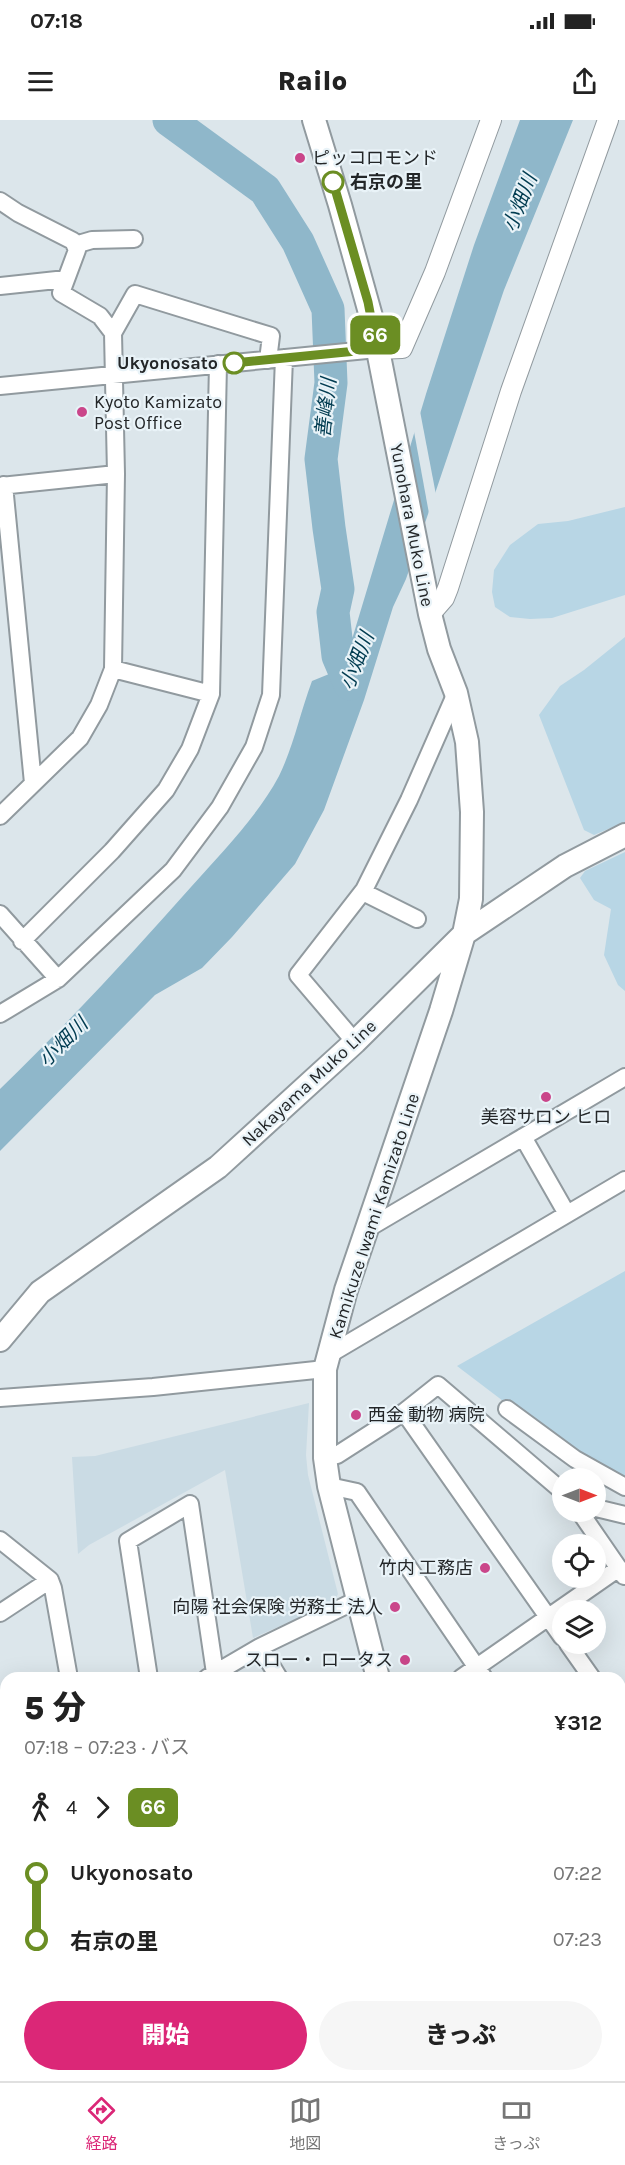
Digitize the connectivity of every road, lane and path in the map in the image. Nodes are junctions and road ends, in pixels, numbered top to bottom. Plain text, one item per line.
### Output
1 (314, 120) edge
2 (491, 120) edge
3 (608, 120) edge
4 (0, 201) edge
5 (134, 239) dead end
6 (75, 245) junction
7 (66, 279) junction
8 (0, 286) edge
9 (113, 333) junction
10 (377, 349) junction
11 (277, 359) junction
12 (218, 364) junction
13 (112, 375) junction
14 (0, 386) edge
15 (116, 474) junction
16 (2, 485) edge
17 (430, 614) junction
18 (113, 669) junction
19 (456, 693) junction
20 (211, 694) junction
21 (33, 783) junction
22 (0, 816) edge
23 (625, 835) edge
24 (364, 890) junction
25 (0, 914) edge
26 (417, 919) dead end
27 (464, 934) junction
28 (22, 941) junction
29 (58, 979) junction
30 (0, 1014) edge
31 (355, 1042) junction
32 (625, 1077) edge
33 (523, 1137) junction
34 (625, 1180) edge
35 (567, 1215) junction
36 (367, 1229) junction
37 (0, 1341) edge
38 (328, 1361) junction
39 (0, 1398) edge
40 (507, 1409) dead end
41 (404, 1412) junction
42 (325, 1458) junction
43 (552, 1482) edge
44 (329, 1486) junction
45 (625, 1487) edge
46 (606, 1510) edge
47 (625, 1515) edge
48 (587, 1522) edge
49 (0, 1540) edge
50 (622, 1573) edge
51 (50, 1580) junction
52 (357, 1600) junction
53 (0, 1613) edge
54 (548, 1616) junction
55 (552, 1622) edge
56 (260, 1647) junction
57 (575, 1654) edge
58 (68, 1672) edge
59 (148, 1672) edge
60 (211, 1672) edge
61 (218, 1672) edge
62 (275, 1672) edge
63 (376, 1672) edge
64 (479, 1672) edge
65 (481, 1672) edge
66 (588, 1672) edge

1 - 10 main road, Yunohara Muko Line
2 - 10 street
3 - 17 street
4 - 6 street
5 - 6 street
6 - 7 street
7 - 8 street
7 - 9 street
9 - 11 street
9 - 13 street
10 - 11 street
10 - 17 main road, Yunohara Muko Line
11 - 12 street
11 - 29 street
12 - 13 street
12 - 20 street
13 - 14 street
13 - 15 street
15 - 16 street
15 - 18 street
16 - 21 street
17 - 19 main road, Yunohara Muko Line
18 - 20 street
18 - 21 street
19 - 24 street
19 - 27 main road, Yunohara Muko Line
20 - 28 street
21 - 22 street
23 - 27 main road, Nakayama Muko Line
24 - 26 street
24 - 31 street
25 - 28 street
27 - 31 main road, Nakayama Muko Line
27 - 36 main road, Kamikuze Iwami Kamizato Line
28 - 29 street
29 - 30 street
31 - 37 main road, Nakayama Muko Line
32 - 33 street
33 - 35 street
33 - 36 street
34 - 35 street
35 - 38 street
36 - 38 main road, Kamikuze Iwami Kamizato Line
38 - 39 street
38 - 42 main road, Kamikuze Iwami Kamizato Line
40 - 45 street
41 - 42 street
41 - 43 street
41 - 54 street
42 - 44 main road, Kamikuze Iwami Kamizato Line
44 - 52 main road, Kamikuze Iwami Kamizato Line
44 - 64 street
46 - 47 street
48 - 50 street
49 - 51 street
50 - 54 street
51 - 53 street
51 - 58 street
52 - 56 street
52 - 63 main road, Kamikuze Iwami Kamizato Line
54 - 55 street
54 - 65 street
56 - 61 street
56 - 62 street
57 - 66 street
59 - 60 street

